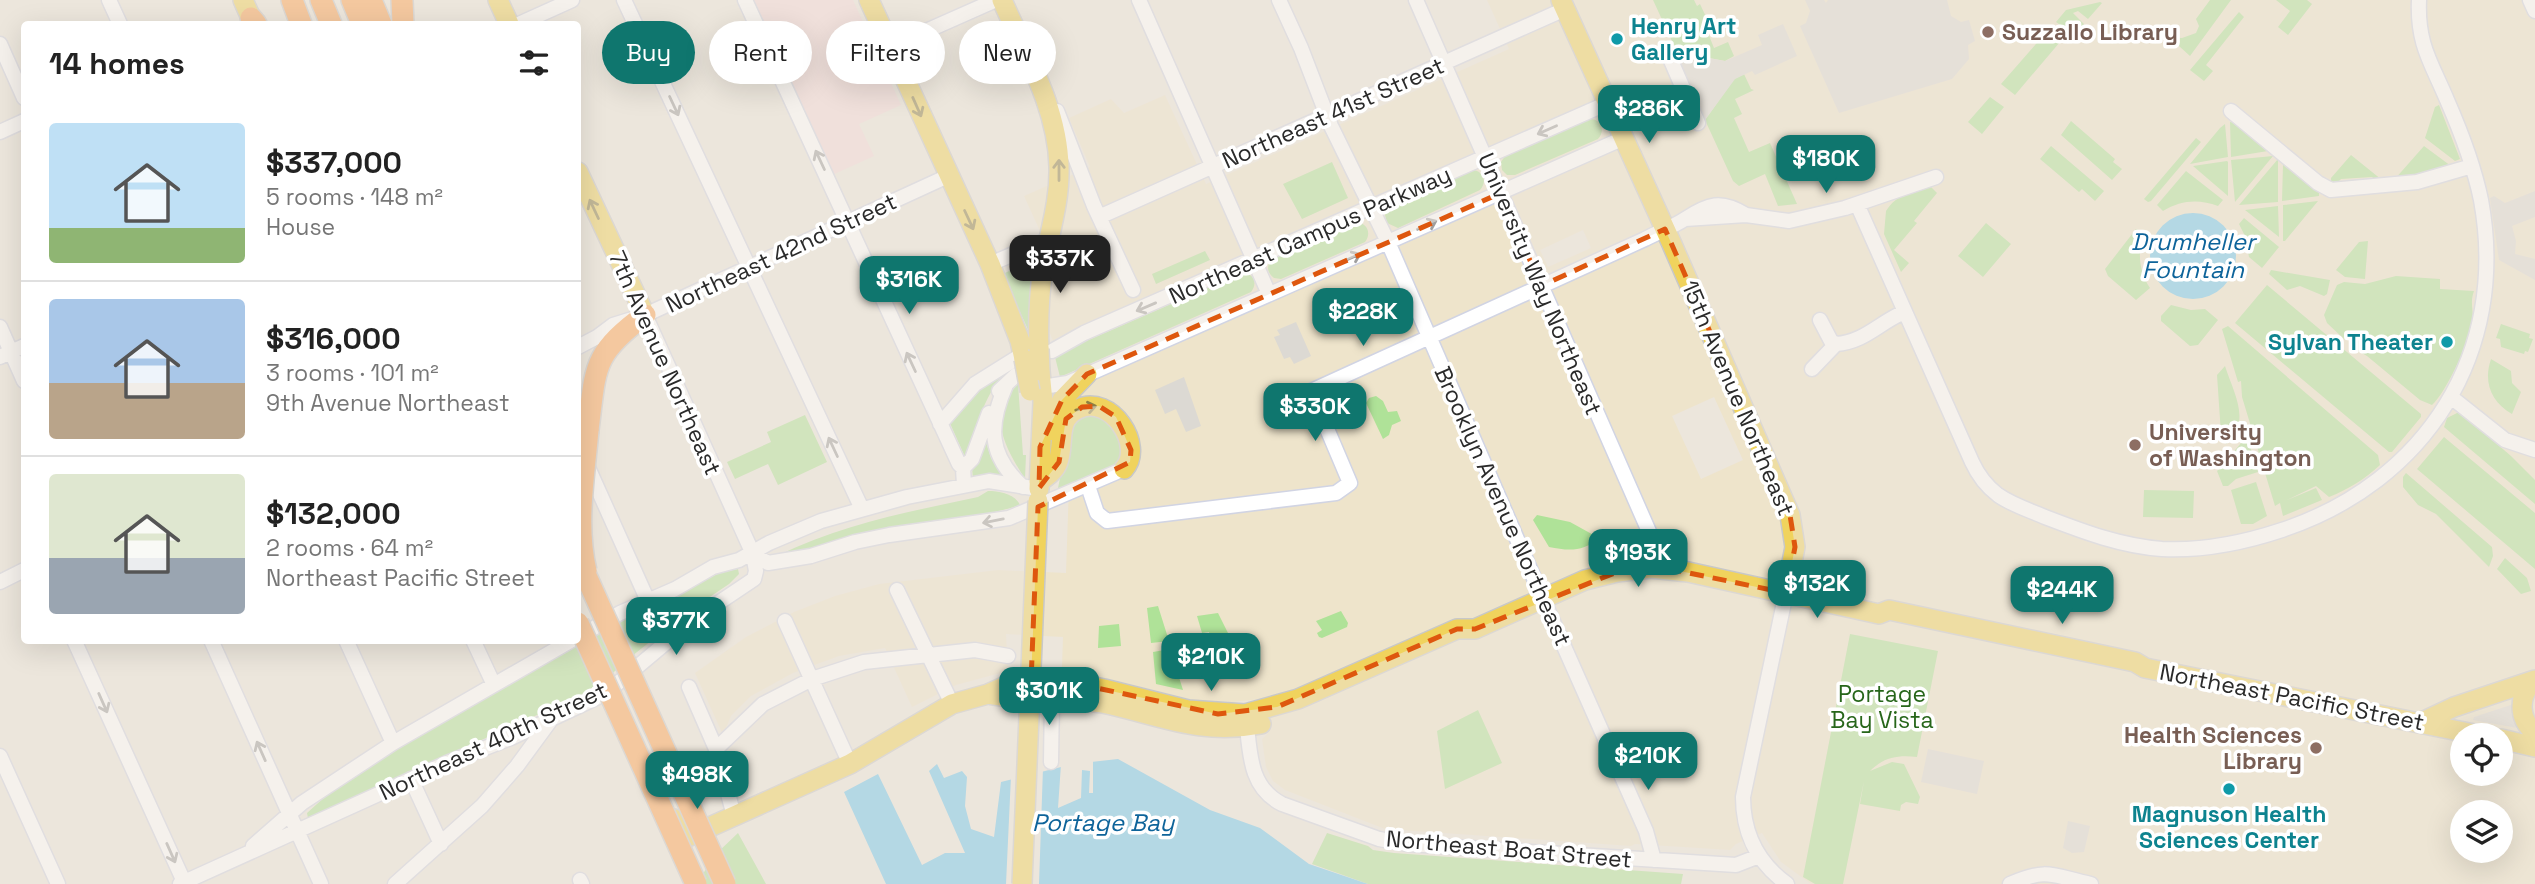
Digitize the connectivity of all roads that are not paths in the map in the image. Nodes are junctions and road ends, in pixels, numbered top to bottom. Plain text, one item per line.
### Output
1 (109, 0) edge
2 (292, 0) edge
3 (321, 0) edge
4 (352, 0) edge
5 (371, 0) edge
6 (402, 0) edge
7 (498, 0) edge
8 (572, 0) edge
9 (624, 0) edge
10 (745, 0) edge
11 (869, 0) edge
12 (996, 0) edge
13 (1002, 0) edge
14 (1139, 0) edge
15 (1279, 0) edge
16 (1416, 0) edge
17 (2419, 0) edge
18 (2530, 0) edge
19 (1563, 5) edge
20 (2535, 11) edge
21 (119, 21) edge
22 (300, 21) edge
23 (330, 21) edge
24 (361, 21) edge
25 (380, 21) edge
26 (403, 21) edge
27 (508, 21) edge
28 (526, 21) edge
29 (878, 21) edge
30 (945, 23) edge
31 (0, 44) edge
32 (1668, 56) dead end
33 (1444, 64) junction
34 (907, 84) edge
35 (21, 91) edge
36 (1043, 93) junction
37 (1608, 103) junction
38 (2231, 111) dead end
39 (1327, 115) junction
40 (21, 122) edge
41 (1698, 123) dead end
42 (0, 132) edge
43 (1624, 138) junction
44 (1486, 158) junction
45 (1213, 166) junction
46 (2472, 166) junction
47 (948, 176) junction
48 (1936, 177) dead end
49 (581, 178) edge
50 (1501, 193) junction
51 (1857, 204) junction
52 (1371, 208) junction
53 (1099, 217) junction
54 (848, 222) junction
55 (1665, 229) junction
56 (1051, 238) junction
57 (1388, 242) junction
58 (1254, 260) junction
59 (989, 264) junction
60 (748, 267) junction
61 (1541, 286) junction
62 (1133, 290) dead end
63 (1269, 294) junction
64 (1900, 314) dead end
65 (645, 315) junction
66 (1821, 320) dead end
67 (0, 327) edge
68 (1429, 336) junction
69 (1836, 344) junction
70 (581, 345) edge
71 (12, 352) edge
72 (1027, 362) junction
73 (1812, 369) dead end
74 (21, 374) edge
75 (1087, 374) junction
76 (1037, 383) junction
77 (2451, 397) junction
78 (940, 424) junction
79 (583, 437) edge
80 (1040, 442) junction
81 (2535, 450) edge
82 (964, 468) junction
83 (1124, 469) joint
84 (964, 485) junction
85 (1088, 486) junction
86 (1035, 490) junction
87 (862, 509) junction
88 (753, 554) junction
89 (581, 565) edge
90 (1665, 568) junction
91 (21, 572) edge
92 (0, 582) edge
93 (897, 590) dead end
94 (1786, 593) junction
95 (581, 596) edge
96 (1543, 599) junction
97 (648, 601) junction
98 (785, 621) dead end
99 (581, 630) edge
100 (581, 636) edge
101 (76, 644) edge
102 (213, 644) edge
103 (348, 644) edge
104 (475, 644) edge
105 (565, 644) edge
106 (929, 656) junction
107 (1008, 656) dead end
108 (609, 657) junction
109 (812, 679) junction
110 (2534, 680) edge
111 (494, 685) junction
112 (689, 687) dead end
113 (612, 688) junction
114 (1054, 688) junction
115 (951, 704) junction
116 (552, 719) junction
117 (1246, 721) junction
118 (2420, 723) junction
119 (2450, 729) edge
120 (2535, 733) edge
121 (2513, 742) edge
122 (393, 743) junction
123 (2535, 747) edge
124 (716, 749) junction
125 (0, 756) edge
126 (1051, 762) dead end
127 (850, 764) junction
128 (411, 779) junction
129 (289, 814) junction
130 (728, 818) junction
131 (674, 819) junction
132 (297, 831) junction
133 (683, 839) junction
134 (441, 844) junction
135 (1759, 856) junction
136 (1654, 860) junction
137 (694, 862) junction
138 (226, 864) junction
139 (2063, 882) edge
140 (183, 883) edge
141 (58, 884) edge
142 (321, 884) edge
143 (395, 884) edge
144 (695, 884) edge
145 (712, 884) edge
146 (725, 884) edge
147 (1022, 884) edge
148 (1787, 884) edge
149 (2010, 884) edge
150 (2091, 884) edge

1 - 21 street
2 - 22 highway
3 - 23 highway
4 - 24 highway
5 - 25 highway
6 - 26 highway
7 - 27 main road
8 - 28 street
9 -> 60 street
54 -> 10 street
11 - 29 main road
12 - 30 street
13 - 36 main road
14 - 45 street
15 - 39 street, Brooklyn Avenue Northeast
16 - 33 street, University Way Northeast
17 - 46 street
18 - 20 street
19 - 33 street, Northeast 41st Street
19 - 37 main road, 15th Avenue Northeast
31 - 35 street
32 - 41 street
33 - 39 street, Northeast 41st Street
33 - 44 street, University Way Northeast
34 -> 47 main road
36 - 53 street
56 -> 36 main road
37 - 43 main road, 15th Avenue Northeast
37 -> 44 street, Northeast Campus Parkway
38 - 46 street
39 - 45 street, Northeast 41st Street
39 - 52 street, Brooklyn Avenue Northeast
40 - 42 street
43 - 50 street, Northeast Campus Parkway
43 - 55 main road, 15th Avenue Northeast
44 - 50 street, University Way Northeast
44 - 52 street, Northeast Campus Parkway
45 - 53 street, Northeast 41st Street
45 - 58 street
46 - 77 street
47 - 54 street, Northeast 42nd Street
47 -> 59 main road
48 - 51 street
65 -> 49 main road, 7th Avenue Northeast
57 -> 50 street, Northeast Campus Parkway
50 - 61 street, University Way Northeast
51 - 55 street
51 - 77 street
52 - 57 street, Brooklyn Avenue Northeast
52 - 58 street, Northeast Campus Parkway
53 - 62 street
54 - 60 street, Northeast 42nd Street
78 -> 54 street
55 - 61 street
55 - 94 main road, 15th Avenue Northeast
56 - 59 street
56 - 72 main road
63 -> 57 street, Northeast Campus Parkway
57 - 68 street, Brooklyn Avenue Northeast
58 - 63 street
58 -> 72 street, Northeast Campus Parkway
59 - 72 main road
60 - 65 street, Northeast 42nd Street
87 -> 60 street
61 - 68 street
61 - 90 street, University Way Northeast
63 - 75 street, Northeast Campus Parkway
64 - 69 street
65 - 70 street, Northeast 42nd Street
65 - 79 highway
65 - 88 street, 7th Avenue Northeast
66 - 69 street
67 - 71 street
68 - 85 street
68 - 96 street, Brooklyn Avenue Northeast
69 - 73 street
71 - 74 street
72 - 76 main road, bridge
72 - 78 street
72 - 82 street, Northeast Campus Parkway
72 - 86 street
75 - 76 street, Northeast Campus Parkway
75 - 80 main road
76 - 80 main road
77 - 81 street
78 - 82 street
79 - 97 street
79 - 108 highway, bridge
80 - 86 main road
82 - 84 street
83 - 85 street
86 -> 83 main road
84 - 86 street
84 - 87 street
85 -> 88 street
86 - 147 main road, bridge
87 - 88 street
88 - 97 street
88 - 113 street, Northeast 40th Street
89 - 146 highway, bridge
90 - 94 main road, Northeast Pacific Street
90 - 96 main road, Northeast Pacific Street
91 - 92 street
93 - 106 street
94 - 118 main road, Northeast Pacific Street
94 - 135 street, 15th Avenue Northeast
95 - 108 highway
96 - 117 main road, Northeast Pacific Street
96 - 136 street, Brooklyn Avenue Northeast
97 - 100 street
98 - 109 street
99 - 144 highway, bridge
101 -> 140 street
129 -> 102 street
103 - 122 street
104 - 111 street
105 - 111 street, Northeast 40th Street
106 - 107 street
106 - 109 street
106 - 115 street
108 - 145 highway
109 - 124 street
109 - 127 street
110 - 118 main road
110 - 120 main road
111 - 122 street, Northeast 40th Street
112 - 124 street
113 - 116 street, Northeast 40th Street
113 - 131 main road
114 - 115 main road, Northeast Pacific Street
114 - 117 main road, Northeast Pacific Street
114 - 126 street
115 - 127 main road, Northeast Pacific Street
116 - 128 street, Northeast 40th Street
116 - 134 street
117 - 136 street, Northeast Boat Street
118 - 119 main road, Northeast Pacific Street
121 - 123 main road
122 - 129 street, Northeast 40th Street
124 - 130 street
125 - 141 street
127 - 130 main road, Northeast Pacific Street
128 - 132 street, Northeast 40th Street
128 - 134 street
129 - 132 street
129 - 138 street, Northeast 40th Street
130 - 131 main road
130 - 133 main road, Northeast Pacific Street
130 - 137 main road
131 - 133 main road
132 - 138 street, Northeast 40th Street
132 - 142 street
133 - 137 street
134 - 143 street
135 - 136 street, Northeast Boat Street
135 - 148 street
137 - 144 street
138 - 140 street, Northeast 40th Street
139 - 149 street
139 - 150 street

